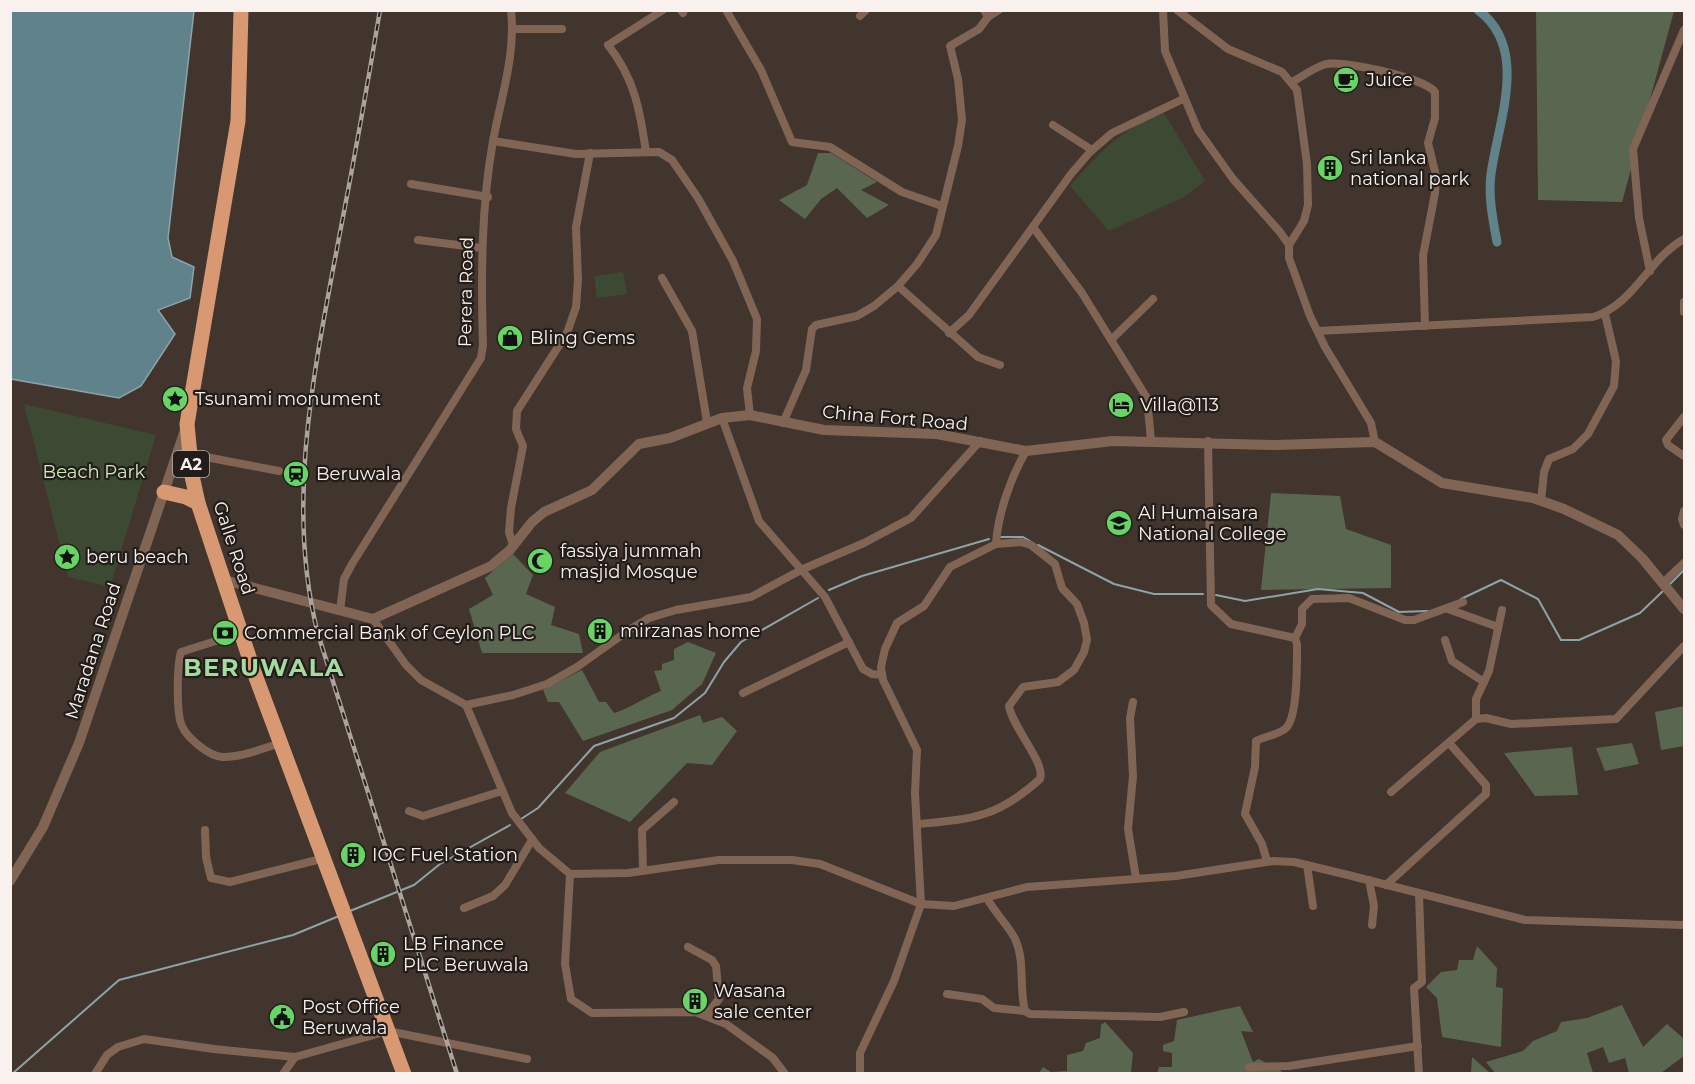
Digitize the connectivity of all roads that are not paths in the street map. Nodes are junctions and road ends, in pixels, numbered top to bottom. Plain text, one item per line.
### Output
1 (241, 10) edge
2 (511, 10) edge
3 (663, 10) edge
4 (726, 10) edge
5 (999, 10) edge
6 (1163, 10) edge
7 (1177, 10) edge
8 (986, 14) edge
9 (513, 29) junction
10 (562, 29) dead end
11 (1684, 30) edge
12 (1292, 82) junction
13 (1183, 99) junction
14 (1053, 125) dead end
15 (493, 141) junction
16 (1092, 150) junction
17 (646, 152) junction
18 (591, 153) junction
19 (411, 184) dead end
20 (488, 197) junction
21 (942, 206) junction
22 (1033, 227) junction
23 (1684, 239) edge
24 (418, 240) dead end
25 (1289, 245) junction
26 (482, 248) junction
27 (1650, 271) junction
28 (662, 278) dead end
29 (898, 286) junction
30 (1152, 299) dead end
31 (1684, 302) edge
32 (1684, 312) edge
33 (1605, 314) junction
34 (1425, 326) junction
35 (1318, 331) junction
36 (949, 333) junction
37 (1111, 340) junction
38 (1000, 365) dead end
39 (750, 415) junction
40 (1684, 417) edge
41 (722, 418) junction
42 (707, 422) junction
43 (187, 423) junction
44 (783, 423) junction
45 (1151, 440) junction
46 (980, 441) junction
47 (1208, 441) junction
48 (1375, 442) junction
49 (1026, 450) junction
50 (190, 454) junction
51 (1684, 456) edge
52 (279, 471) dead end
53 (164, 492) junction
54 (1541, 501) junction
55 (198, 503) junction
56 (1684, 511) edge
57 (1684, 525) edge
58 (996, 544) junction
59 (513, 545) junction
60 (1684, 563) edge
61 (803, 569) junction
62 (224, 580) junction
63 (1667, 587) junction
64 (1463, 602) dead end
65 (1448, 609) junction
66 (1684, 609) edge
67 (340, 610) junction
68 (1502, 610) dead end
69 (373, 619) junction
70 (1498, 627) junction
71 (241, 633) junction
72 (1295, 638) junction
73 (1445, 640) dead end
74 (849, 642) junction
75 (1684, 646) edge
76 (882, 675) junction
77 (1484, 682) junction
78 (743, 693) dead end
79 (1133, 702) dead end
80 (466, 705) junction
81 (1476, 719) junction
82 (281, 742) junction
83 (1450, 744) junction
84 (502, 791) junction
85 (1391, 792) dead end
86 (674, 802) dead end
87 (409, 811) dead end
88 (919, 824) junction
89 (205, 830) dead end
90 (532, 840) junction
91 (325, 858) junction
92 (1267, 861) junction
93 (1307, 866) junction
94 (643, 870) junction
95 (570, 874) junction
96 (1136, 878) junction
97 (1369, 880) junction
98 (10, 881) edge
99 (1386, 885) junction
100 (1419, 893) junction
101 (987, 898) junction
102 (921, 904) junction
103 (1313, 906) dead end
104 (464, 908) dead end
105 (1372, 925) dead end
106 (1684, 925) edge
107 (688, 947) dead end
108 (947, 994) dead end
109 (1025, 1011) junction
110 (1184, 1012) dead end
111 (706, 1016) junction
112 (388, 1031) junction
113 (1418, 1046) junction
114 (295, 1057) junction
115 (526, 1059) dead end
116 (1249, 1067) dead end
117 (95, 1074) edge
118 (283, 1074) edge
119 (404, 1074) edge
120 (785, 1074) edge
121 (860, 1074) edge
122 (1419, 1074) edge

1 - 43 highway, Galle Road / A2
2 - 9 street, Perera Road
3 - 17 street
4 - 21 street
5 - 8 street
6 - 13 street
7 - 12 street
8 - 21 street
9 - 10 street
9 - 15 street, Perera Road
11 - 27 street
12 - 25 street
12 - 34 street
13 - 16 street
13 - 25 street
14 - 16 street
15 - 18 street
15 - 20 street, Perera Road
16 - 22 street
17 - 18 street
17 - 39 street
18 - 59 street
19 - 20 street
20 - 26 street, Perera Road
21 - 29 street
22 - 36 street
22 - 37 street
23 - 27 street
24 - 26 street
25 - 35 street
26 - 67 street, Perera Road
27 - 33 street
28 - 42 street
29 - 36 street
29 - 44 street
30 - 37 street
31 - 32 street
33 - 34 street
33 - 54 street
34 - 35 street
35 - 48 street
36 - 38 street
37 - 45 street
39 - 41 street, China Fort Road
39 - 44 street, China Fort Road
40 - 51 street
41 - 42 street, China Fort Road
41 - 61 street
42 - 59 street, China Fort Road
43 - 50 highway, Galle Road / A2
43 - 53 street, Maradana Road
44 - 46 street, China Fort Road
45 - 47 street, China Fort Road
45 - 49 street, China Fort Road
46 - 49 street, China Fort Road
46 - 61 street
47 - 48 street, China Fort Road
47 - 72 street
48 - 54 street
49 - 58 street
50 - 52 street
50 - 55 highway, Galle Road / A2
53 - 55 highway
53 - 98 street, Maradana Road
54 - 63 street
55 - 62 highway, Galle Road / A2
56 - 57 street
58 - 76 street
58 - 88 street
59 - 69 street, China Fort Road
60 - 63 street
61 - 74 street
61 - 80 street
62 - 67 street
62 - 71 highway, Galle Road / A2
63 - 66 street
64 - 65 street
65 - 70 street
65 - 72 street
67 - 69 street
68 - 70 street
69 - 80 street
70 - 77 street
71 - 82 highway, Galle Road / A2
71 - 82 street
72 - 92 street
73 - 77 street
74 - 76 street
74 - 78 street
75 - 81 street
76 - 88 street
77 - 81 street
79 - 96 street
80 - 84 street
81 - 83 street
82 - 91 highway, Galle Road / A2
83 - 85 street
83 - 99 street
84 - 87 street
84 - 90 street
86 - 94 street
88 - 102 street
89 - 91 street
90 - 95 street
90 - 104 street
91 - 112 highway, Galle Road / A2
92 - 93 street
92 - 96 street
93 - 97 street
93 - 103 street
94 - 95 street
94 - 102 street
95 - 111 street
96 - 101 street
97 - 99 street
97 - 105 street
99 - 100 street
100 - 106 street
100 - 113 street
101 - 102 street
101 - 109 street
102 - 121 street
107 - 111 street
108 - 109 street
109 - 110 street
111 - 120 street
112 - 114 street
112 - 115 street
112 - 119 highway, Galle Road / A2
113 - 116 street
113 - 122 street
114 - 117 street
114 - 118 street

